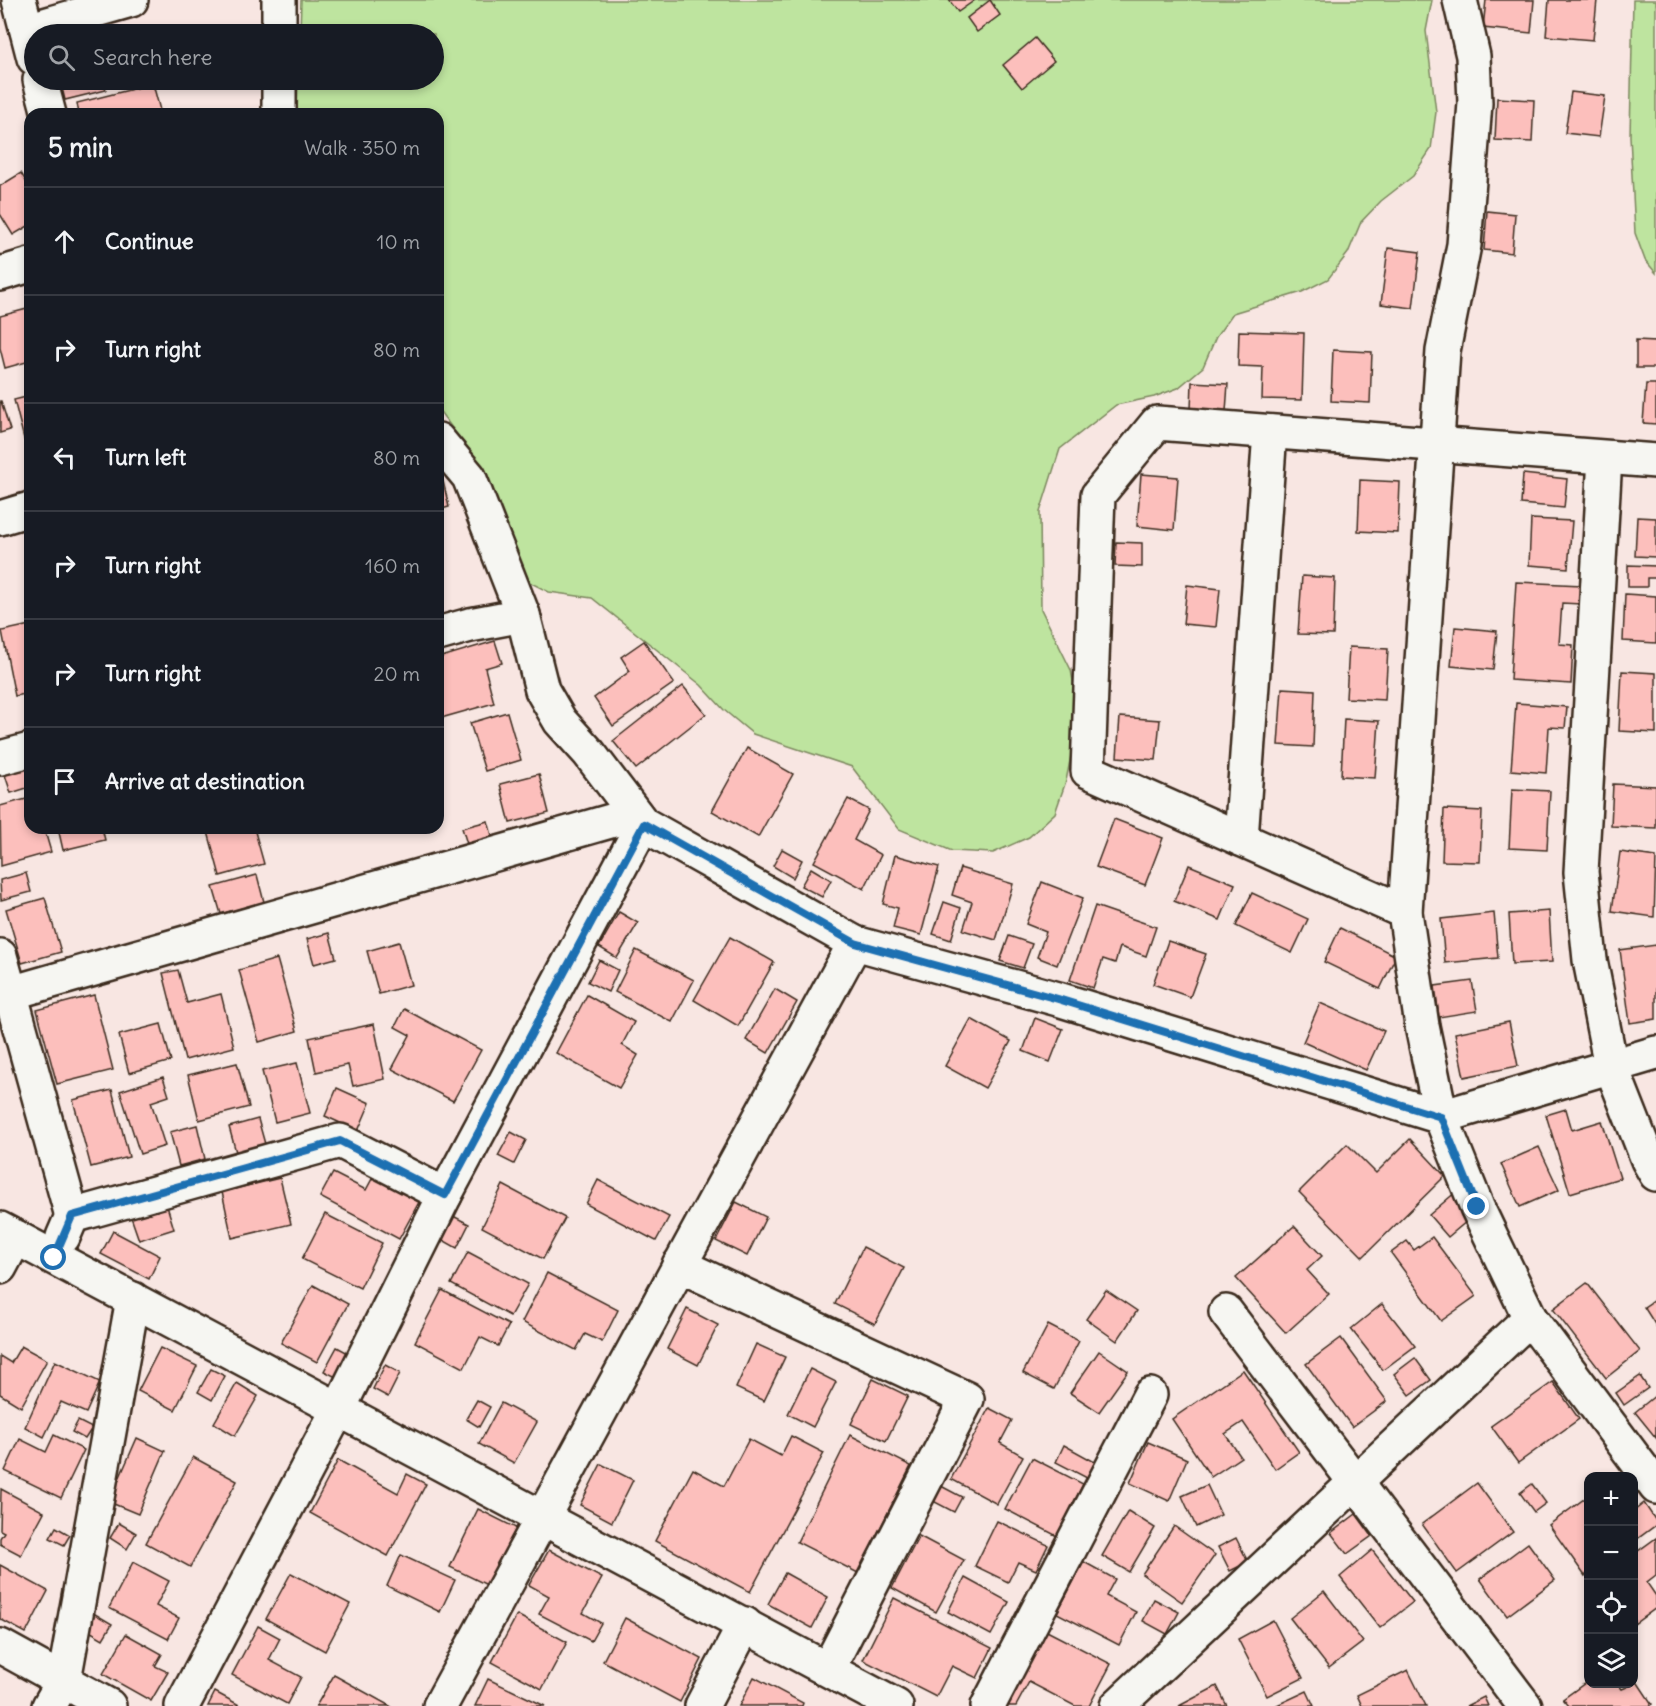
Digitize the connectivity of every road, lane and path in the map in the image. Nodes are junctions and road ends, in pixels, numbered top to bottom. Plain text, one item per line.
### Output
1 (131, 0) edge
2 (279, 0) edge
3 (1460, 0) edge
4 (48, 24) edge
5 (279, 24) edge
6 (43, 90) edge
7 (279, 90) edge
8 (47, 108) edge
9 (279, 108) edge
10 (24, 267) edge
11 (0, 274) edge
12 (1270, 432) junction
13 (1438, 444) junction
14 (444, 447) edge
15 (1605, 458) junction
16 (1656, 461) edge
17 (24, 511) edge
18 (0, 518) edge
19 (523, 615) junction
20 (444, 632) edge
21 (24, 752) edge
22 (0, 758) edge
23 (639, 819) junction
24 (1241, 838) junction
25 (1405, 912) junction
26 (855, 943) junction
27 (0, 956) edge
28 (5, 995) edge
29 (1656, 1053) edge
30 (1611, 1066) junction
31 (1441, 1117) junction
32 (1656, 1174) edge
33 (445, 1195) junction
34 (72, 1216) junction
35 (8, 1233) edge
36 (54, 1258) junction
37 (679, 1265) junction
38 (0, 1267) edge
39 (133, 1299) junction
40 (1226, 1312) dead end
41 (1530, 1318) junction
42 (1150, 1395) dead end
43 (339, 1408) junction
44 (1356, 1483) junction
45 (1656, 1487) edge
46 (543, 1517) junction
47 (745, 1624) junction
48 (0, 1646) edge
49 (828, 1669) junction
50 (57, 1693) edge
51 (109, 1706) edge
52 (182, 1706) edge
53 (440, 1706) edge
54 (702, 1706) edge
55 (896, 1706) edge
56 (988, 1706) edge
57 (1117, 1706) edge
58 (1525, 1706) edge

1 - 4 street
2 - 5 street
3 - 13 street
6 - 8 street
7 - 9 street
10 - 11 street
12 - 13 street
12 - 24 street
12 - 24 street
13 - 15 street
13 - 25 street
14 - 19 street
15 - 16 street
15 - 30 street
17 - 18 street
19 - 20 street
19 - 23 street
21 - 22 street
23 - 26 street
23 - 28 street
23 - 33 street
24 - 25 street
25 - 31 street
26 - 31 street
26 - 37 street
27 - 28 street
28 - 34 street
29 - 30 street
30 - 31 street
30 - 32 street
31 - 41 street
33 - 34 street
33 - 43 street
34 - 36 street
35 - 36 street
35 - 38 street
36 - 39 street
37 - 46 street
37 - 49 street
39 - 43 street
39 - 50 street
40 - 44 street
41 - 44 street
41 - 45 street
42 - 56 street
43 - 46 street
43 - 52 street
44 - 57 street
44 - 58 street
46 - 47 street
46 - 53 street
47 - 49 street
47 - 54 street
48 - 50 street
49 - 55 street
50 - 51 street

